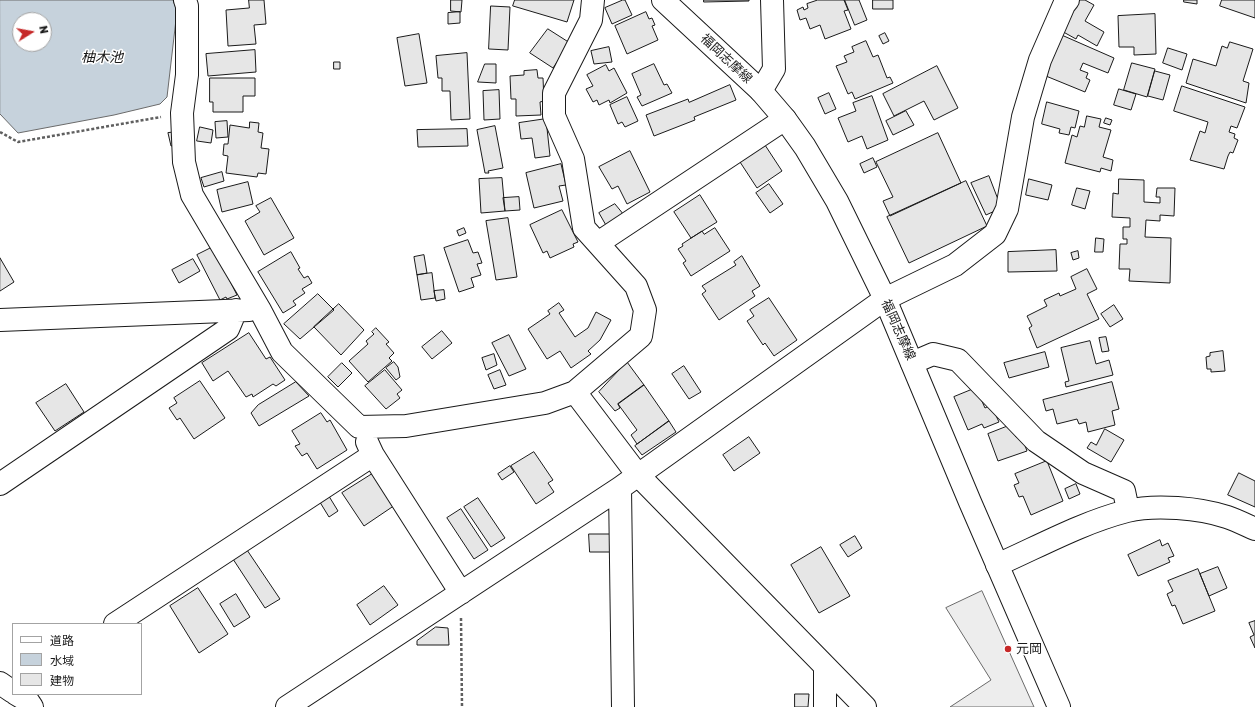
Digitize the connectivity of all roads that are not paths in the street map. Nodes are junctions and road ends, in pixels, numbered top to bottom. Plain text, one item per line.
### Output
1 (185, 0) edge
2 (593, 0) edge
3 (664, 0) edge
4 (772, 0) edge
5 (1068, 0) edge
6 (761, 91) junction
7 (784, 119) junction
8 (598, 243) junction
9 (885, 299) junction
10 (236, 310) junction
11 (260, 310) junction
12 (0, 320) edge
13 (912, 363) junction
14 (575, 392) junction
15 (359, 427) junction
16 (373, 455) junction
17 (637, 474) junction
18 (0, 484) edge
19 (620, 488) junction
20 (1128, 510) junction
21 (1255, 529) edge
22 (997, 564) junction
23 (461, 593) junction
24 (117, 623) edge
25 (825, 667) junction
26 (0, 683) edge
27 (12, 690) edge
28 (287, 707) edge
29 (623, 707) edge
30 (825, 707) edge
31 (866, 707) edge
32 (1059, 707) edge

1 - 11 street
2 - 8 street
3 - 6 street, 福岡志摩線
4 - 6 street
5 - 9 street
6 - 7 street, 福岡志摩線
7 - 8 street
7 - 9 street, 福岡志摩線
8 - 14 street
9 - 13 street, 福岡志摩線
9 - 17 street
10 - 11 street
10 - 12 street
10 - 18 street
11 - 15 street
13 - 20 street
13 - 22 street, 福岡志摩線
14 - 15 street
14 - 17 street
15 - 16 street
16 - 23 street
16 - 24 street
17 - 19 street
17 - 25 street
19 - 23 street
19 - 29 street
20 - 21 street
20 - 22 street
22 - 32 street, 福岡志摩線
23 - 28 street
25 - 30 street
25 - 31 street
26 - 27 street

